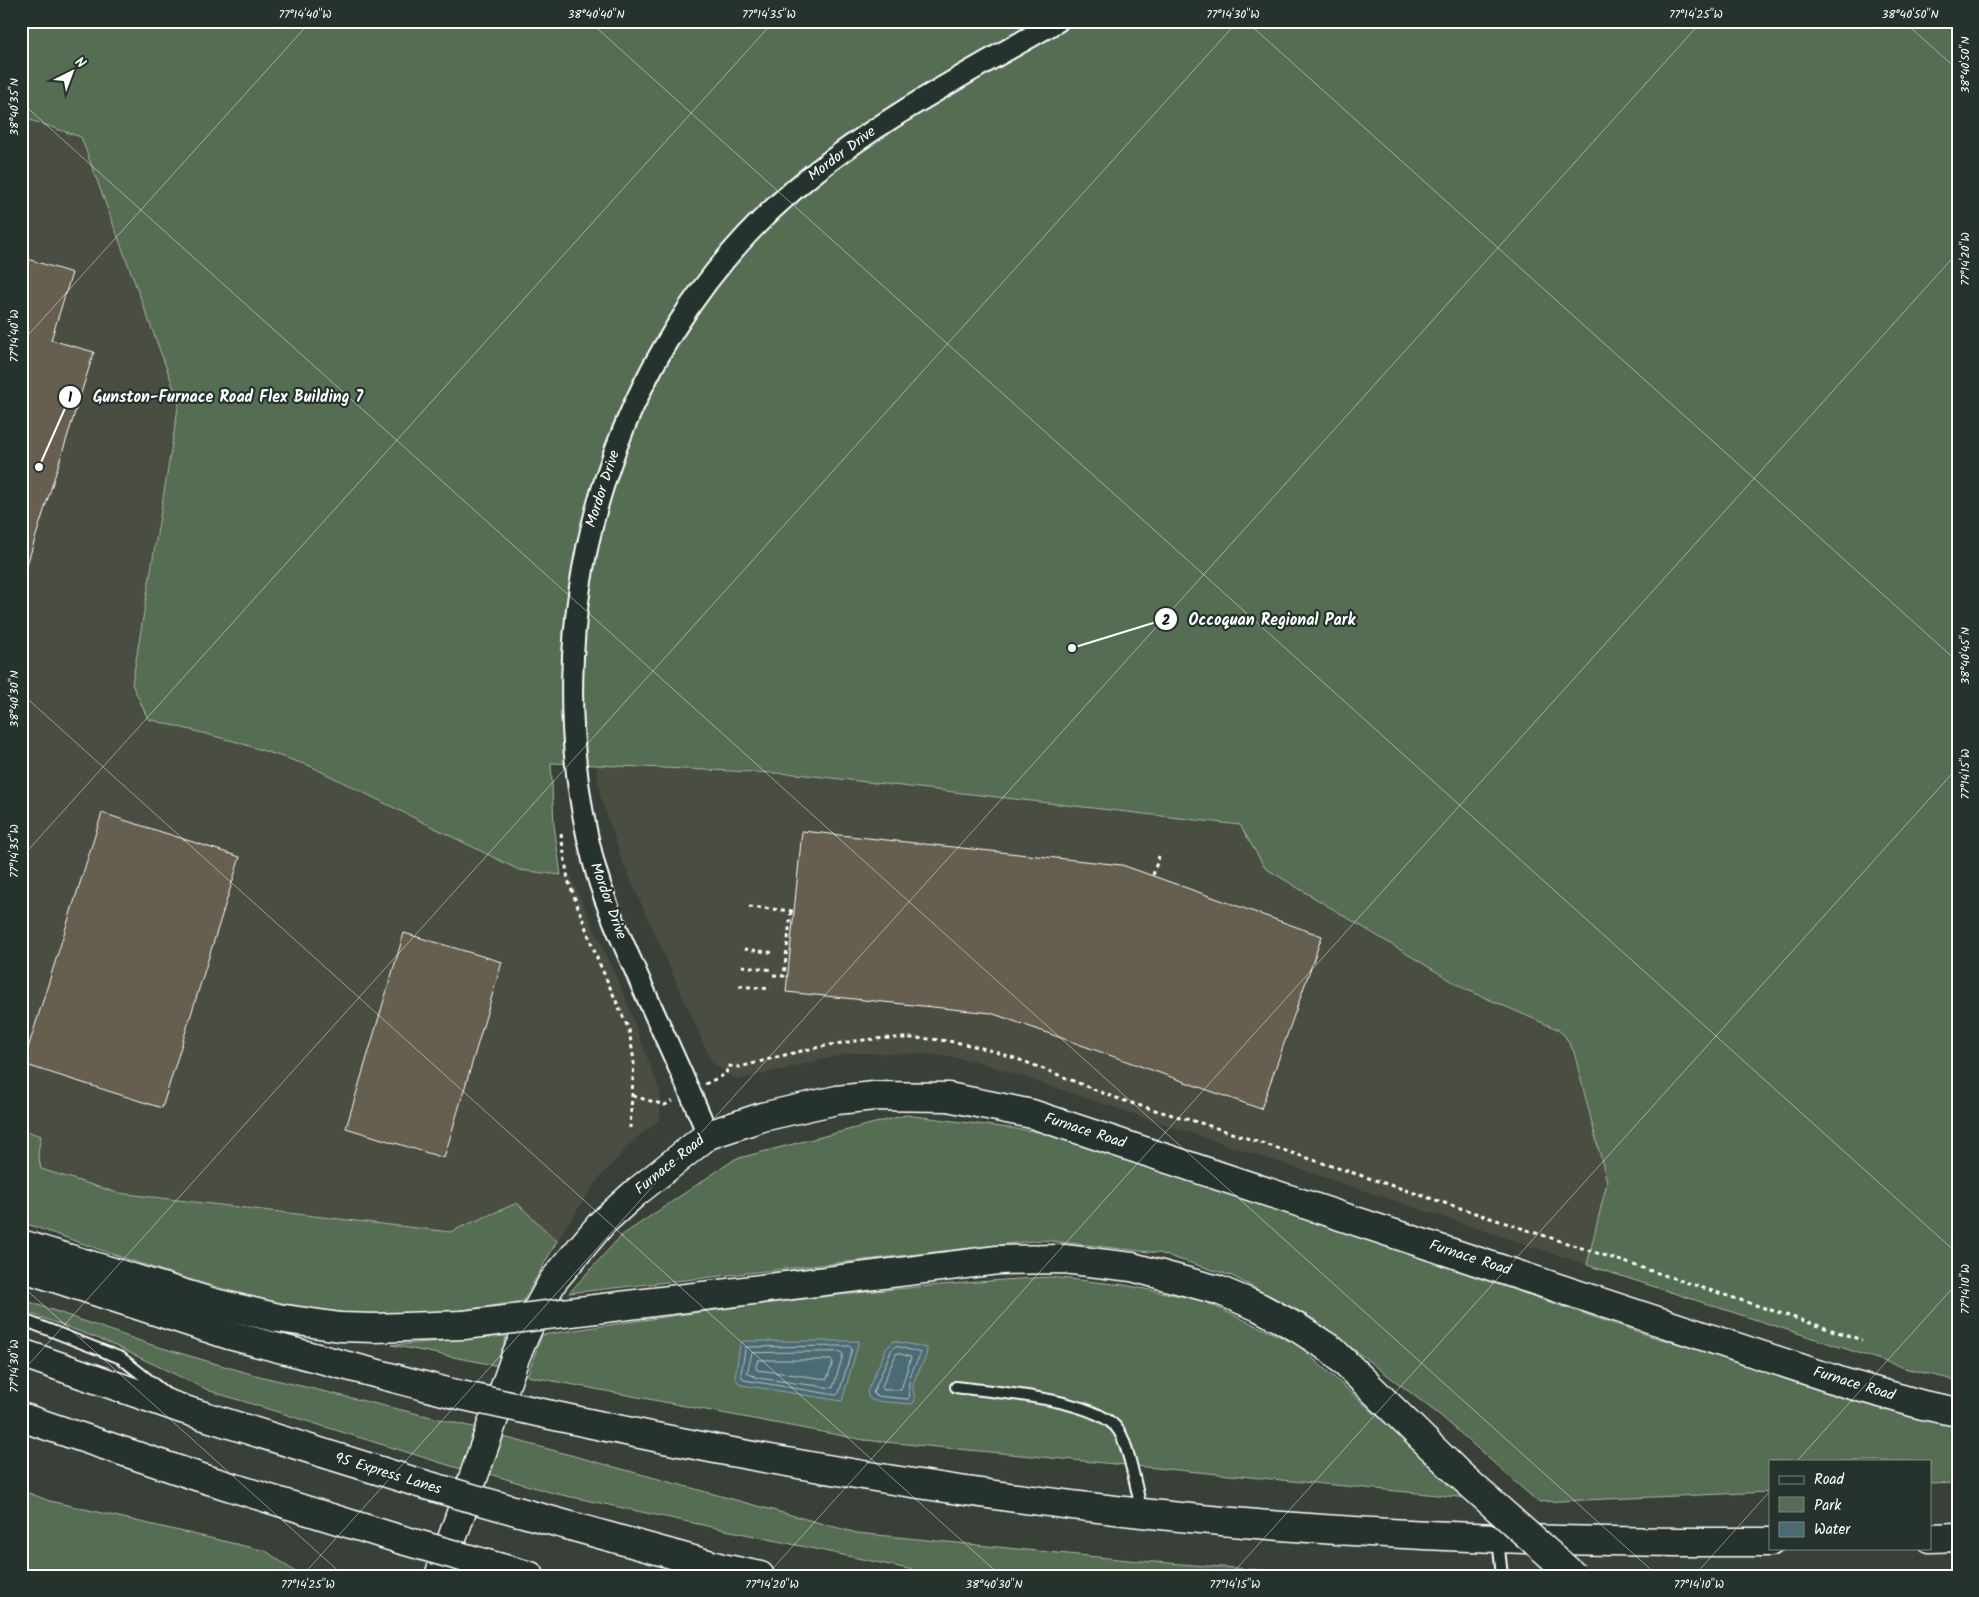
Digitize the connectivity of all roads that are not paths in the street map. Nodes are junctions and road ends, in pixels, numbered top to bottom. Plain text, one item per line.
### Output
1 (1058, 21) edge
2 (708, 1134) junction
3 (21, 1244) edge
4 (21, 1267) edge
5 (21, 1319) edge
6 (21, 1353) edge
7 (956, 1387) dead end
8 (185, 1410) junction
9 (1958, 1412) edge
10 (21, 1417) edge
11 (1142, 1513) junction
12 (1958, 1537) edge
13 (1932, 1538) edge
14 (1498, 1539) junction
15 (1769, 1542) edge
16 (439, 1576) edge
17 (530, 1576) edge
18 (760, 1576) edge
19 (1502, 1576) edge
20 (1574, 1576) edge

1 - 2 street, Mordor Drive
2 - 9 main road, Furnace Road
2 - 16 main road, Furnace Road
3 - 20 main road, bridge
4 - 11 main road, bridge
5 - 8 lane
6 - 8 main road, 95 Express Lanes
7 - 11 lane
8 - 18 main road, 95 Express Lanes, bridge
10 - 17 main road, bridge
11 - 14 main road
12 - 13 main road
14 - 15 main road
14 - 19 lane

